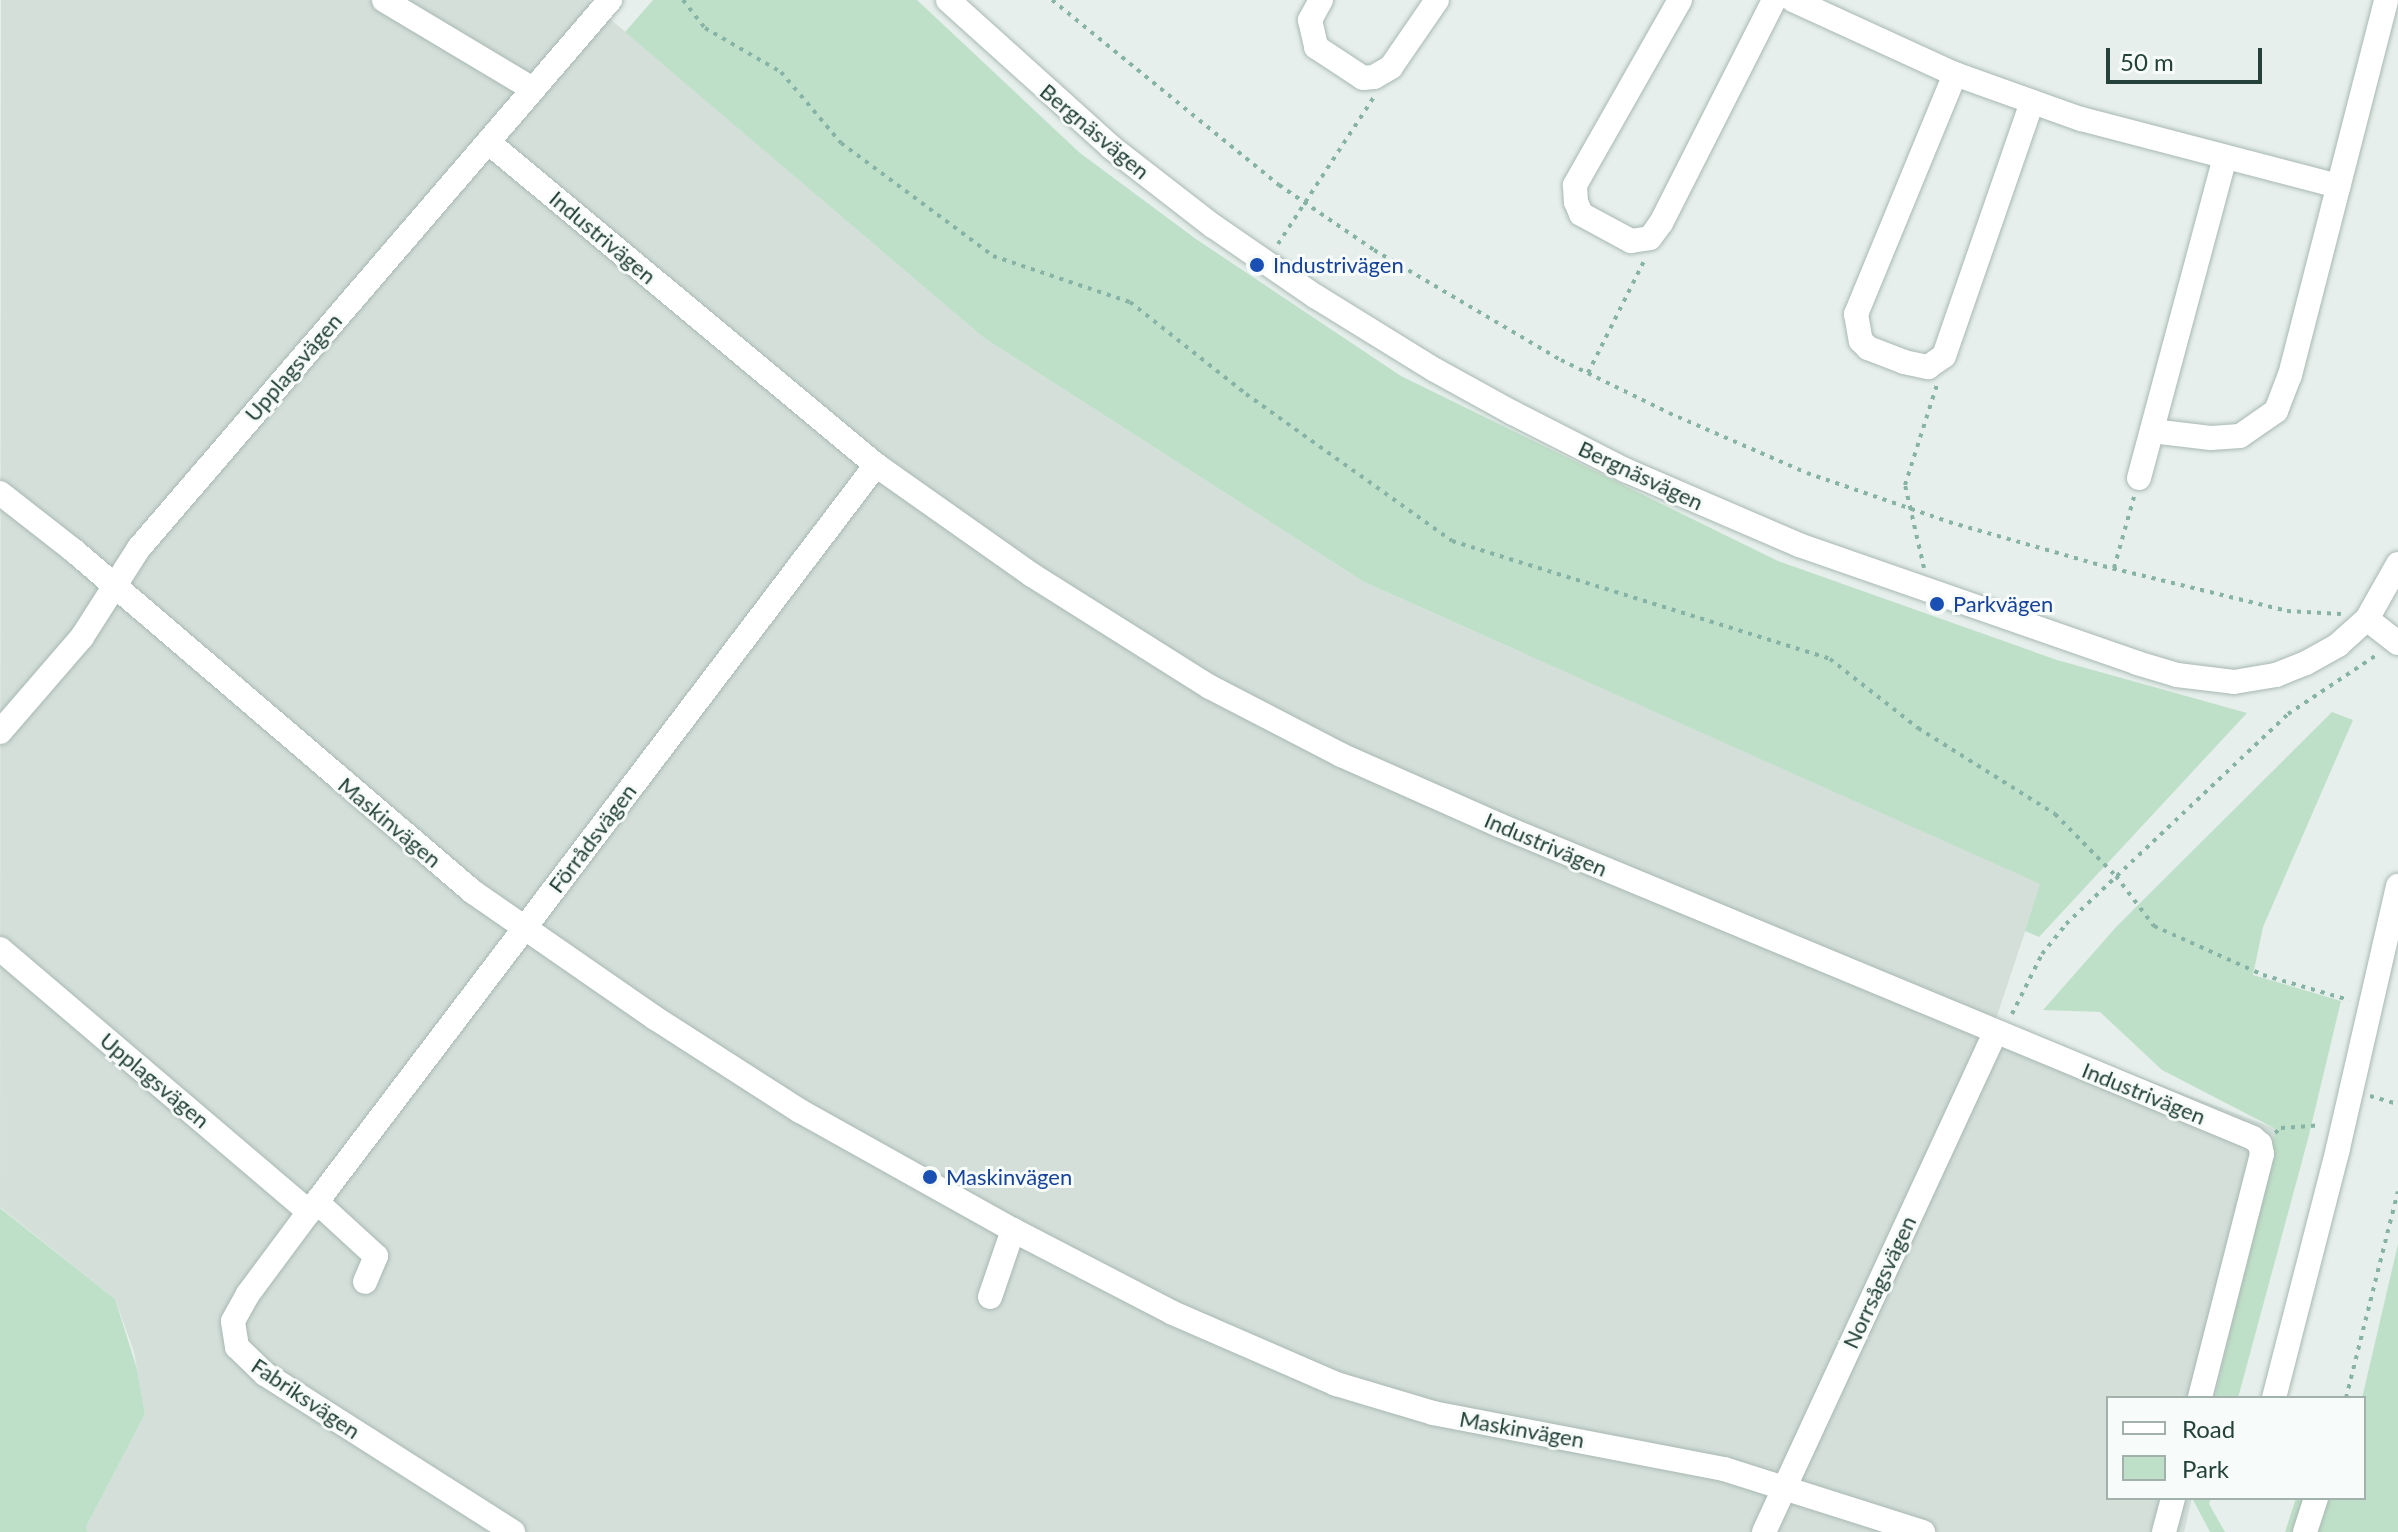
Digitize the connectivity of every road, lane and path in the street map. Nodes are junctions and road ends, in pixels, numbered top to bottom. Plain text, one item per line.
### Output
1 (384, 0) edge
2 (683, 0) edge
3 (948, 0) edge
4 (1052, 0) edge
5 (1321, 0) edge
6 (1437, 0) edge
7 (1680, 0) edge
8 (1774, 0) edge
9 (1793, 0) edge
10 (2386, 0) edge
11 (605, 4) edge
12 (1955, 74) junction
13 (1374, 77) junction
14 (533, 89) junction
15 (2032, 102) junction
16 (488, 142) junction
17 (2225, 158) junction
18 (2338, 186) junction
19 (1304, 202) junction
20 (1643, 241) junction
21 (1265, 262) junction
22 (1928, 367) junction
23 (1587, 373) junction
24 (2152, 431) junction
25 (876, 465) junction
26 (2139, 478) joint
27 (0, 493) edge
28 (1908, 508) junction
29 (2398, 564) edge
30 (2114, 568) junction
31 (113, 588) junction
32 (1925, 591) junction
33 (2367, 619) junction
34 (2393, 640) edge
35 (0, 732) edge
36 (2116, 876) junction
37 (2398, 886) edge
38 (524, 928) junction
39 (0, 949) edge
40 (2368, 1006) junction
41 (1995, 1033) junction
42 (2344, 1122) junction
43 (2260, 1144) junction
44 (2398, 1191) edge
45 (313, 1207) junction
46 (1013, 1230) junction
47 (365, 1282) dead end
48 (990, 1297) dead end
49 (2201, 1396) edge
50 (2275, 1396) edge
51 (2347, 1396) edge
52 (1785, 1488) junction
53 (2172, 1500) edge
54 (2315, 1500) edge
55 (513, 1532) edge
56 (1764, 1532) edge
57 (1923, 1532) edge
58 (2164, 1532) edge
59 (2305, 1532) edge

1 - 14 street
2 - 36 path
3 - 21 street, Bergnäsvägen
4 - 19 path
5 - 13 street
6 - 13 street
7 - 20 street
8 - 20 street
9 - 12 street
10 - 18 street
11 - 14 street, Upplagsvägen
12 - 15 street
12 - 22 street
13 - 19 path
14 - 16 street, Upplagsvägen
15 - 17 street
15 - 22 street
16 - 25 street, Industrivägen
16 - 31 street, Upplagsvägen
17 - 18 street
17 - 24 street
18 - 24 street
19 - 21 path
19 - 23 path
20 - 23 path
21 - 32 street, Bergnäsvägen
22 - 28 path
23 - 28 path
24 - 26 street
25 - 38 street, Förrådsvägen
25 - 41 street, Industrivägen
26 - 30 path
27 - 31 street, Maskinvägen
28 - 30 path
28 - 32 path
29 - 33 street, Bergnäsvägen
30 - 33 path
31 - 35 street, Upplagsvägen
31 - 38 street, Maskinvägen
32 - 33 street, Bergnäsvägen
33 - 34 street
34 - 36 path
36 - 40 path
36 - 41 path
37 - 40 street
38 - 45 street, Förrådsvägen
38 - 46 street, Maskinvägen
39 - 45 street, Upplagsvägen
40 - 42 street
41 - 43 street, Industrivägen
41 - 52 street, Norrsågsvägen
42 - 43 path
42 - 50 street
43 - 49 street
44 - 51 path
45 - 47 street, Upplagsvägen
45 - 55 street, Fabriksvägen
46 - 48 street
46 - 52 street, Maskinvägen
52 - 56 street, Norrsågsvägen
52 - 57 street, Maskinvägen
53 - 58 street
54 - 59 street

